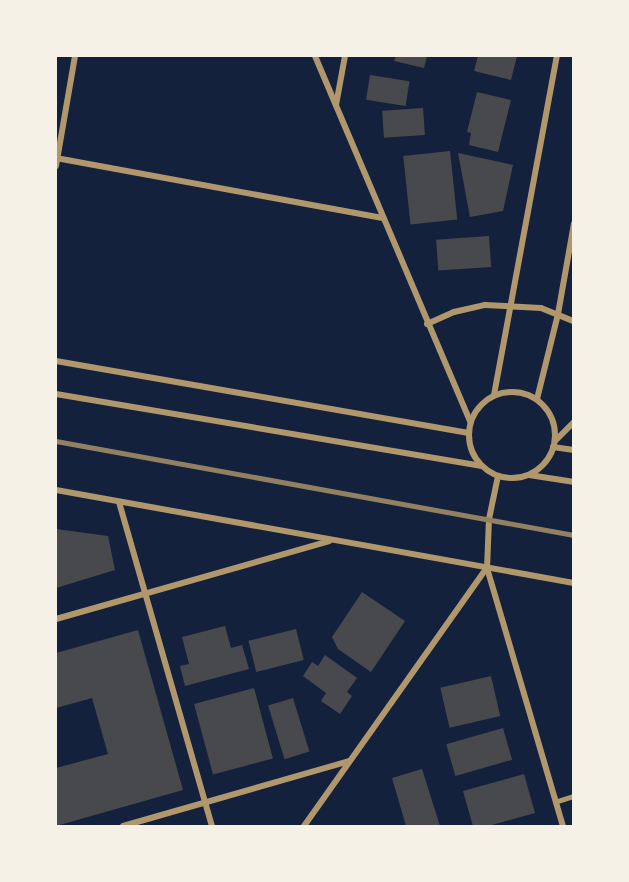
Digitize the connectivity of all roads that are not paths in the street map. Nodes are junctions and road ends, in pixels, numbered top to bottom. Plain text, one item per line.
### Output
1 (75, 56) edge
2 (315, 56) edge
3 (345, 56) edge
4 (557, 56) edge
5 (336, 106) junction
6 (56, 161) edge
7 (383, 218) junction
8 (573, 223) edge
9 (513, 304) junction
10 (558, 314) junction
11 (573, 321) edge
12 (427, 324) junction
13 (56, 360) edge
14 (56, 394) edge
15 (494, 395) junction
16 (537, 399) junction
17 (470, 422) junction
18 (573, 422) edge
19 (469, 433) junction
20 (554, 444) junction
21 (573, 450) edge
22 (482, 466) junction
23 (529, 475) junction
24 (498, 476) junction
25 (573, 482) edge
26 (56, 490) edge
27 (119, 502) junction
28 (333, 540) junction
29 (487, 568) junction
30 (573, 583) edge
31 (146, 594) junction
32 (56, 619) edge
33 (349, 761) junction
34 (573, 796) edge
35 (555, 802) junction
36 (206, 803) junction
37 (123, 826) edge
38 (212, 826) edge
39 (304, 826) edge
40 (562, 826) edge

1 - 6 street
2 - 5 street
3 - 5 street
4 - 9 street
5 - 7 street
6 - 7 street
7 - 12 street
8 - 10 street
9 - 10 street
9 - 12 street
9 - 15 street
10 - 11 street
10 - 16 street
12 - 17 street
13 - 19 street
14 - 22 street
15 - 16 street
15 - 17 street
16 - 20 street
17 - 19 street
18 - 20 street
19 - 22 street
20 - 21 street
20 - 23 street
22 - 24 street
23 - 24 street
23 - 25 street
24 - 29 street
26 - 27 street
27 - 28 street
27 - 31 street
28 - 29 street
28 - 31 street
29 - 30 street
29 - 33 street
29 - 35 street
31 - 32 street
31 - 36 street
33 - 36 street
33 - 39 street
34 - 35 lane
35 - 40 street
36 - 37 street
36 - 38 street

